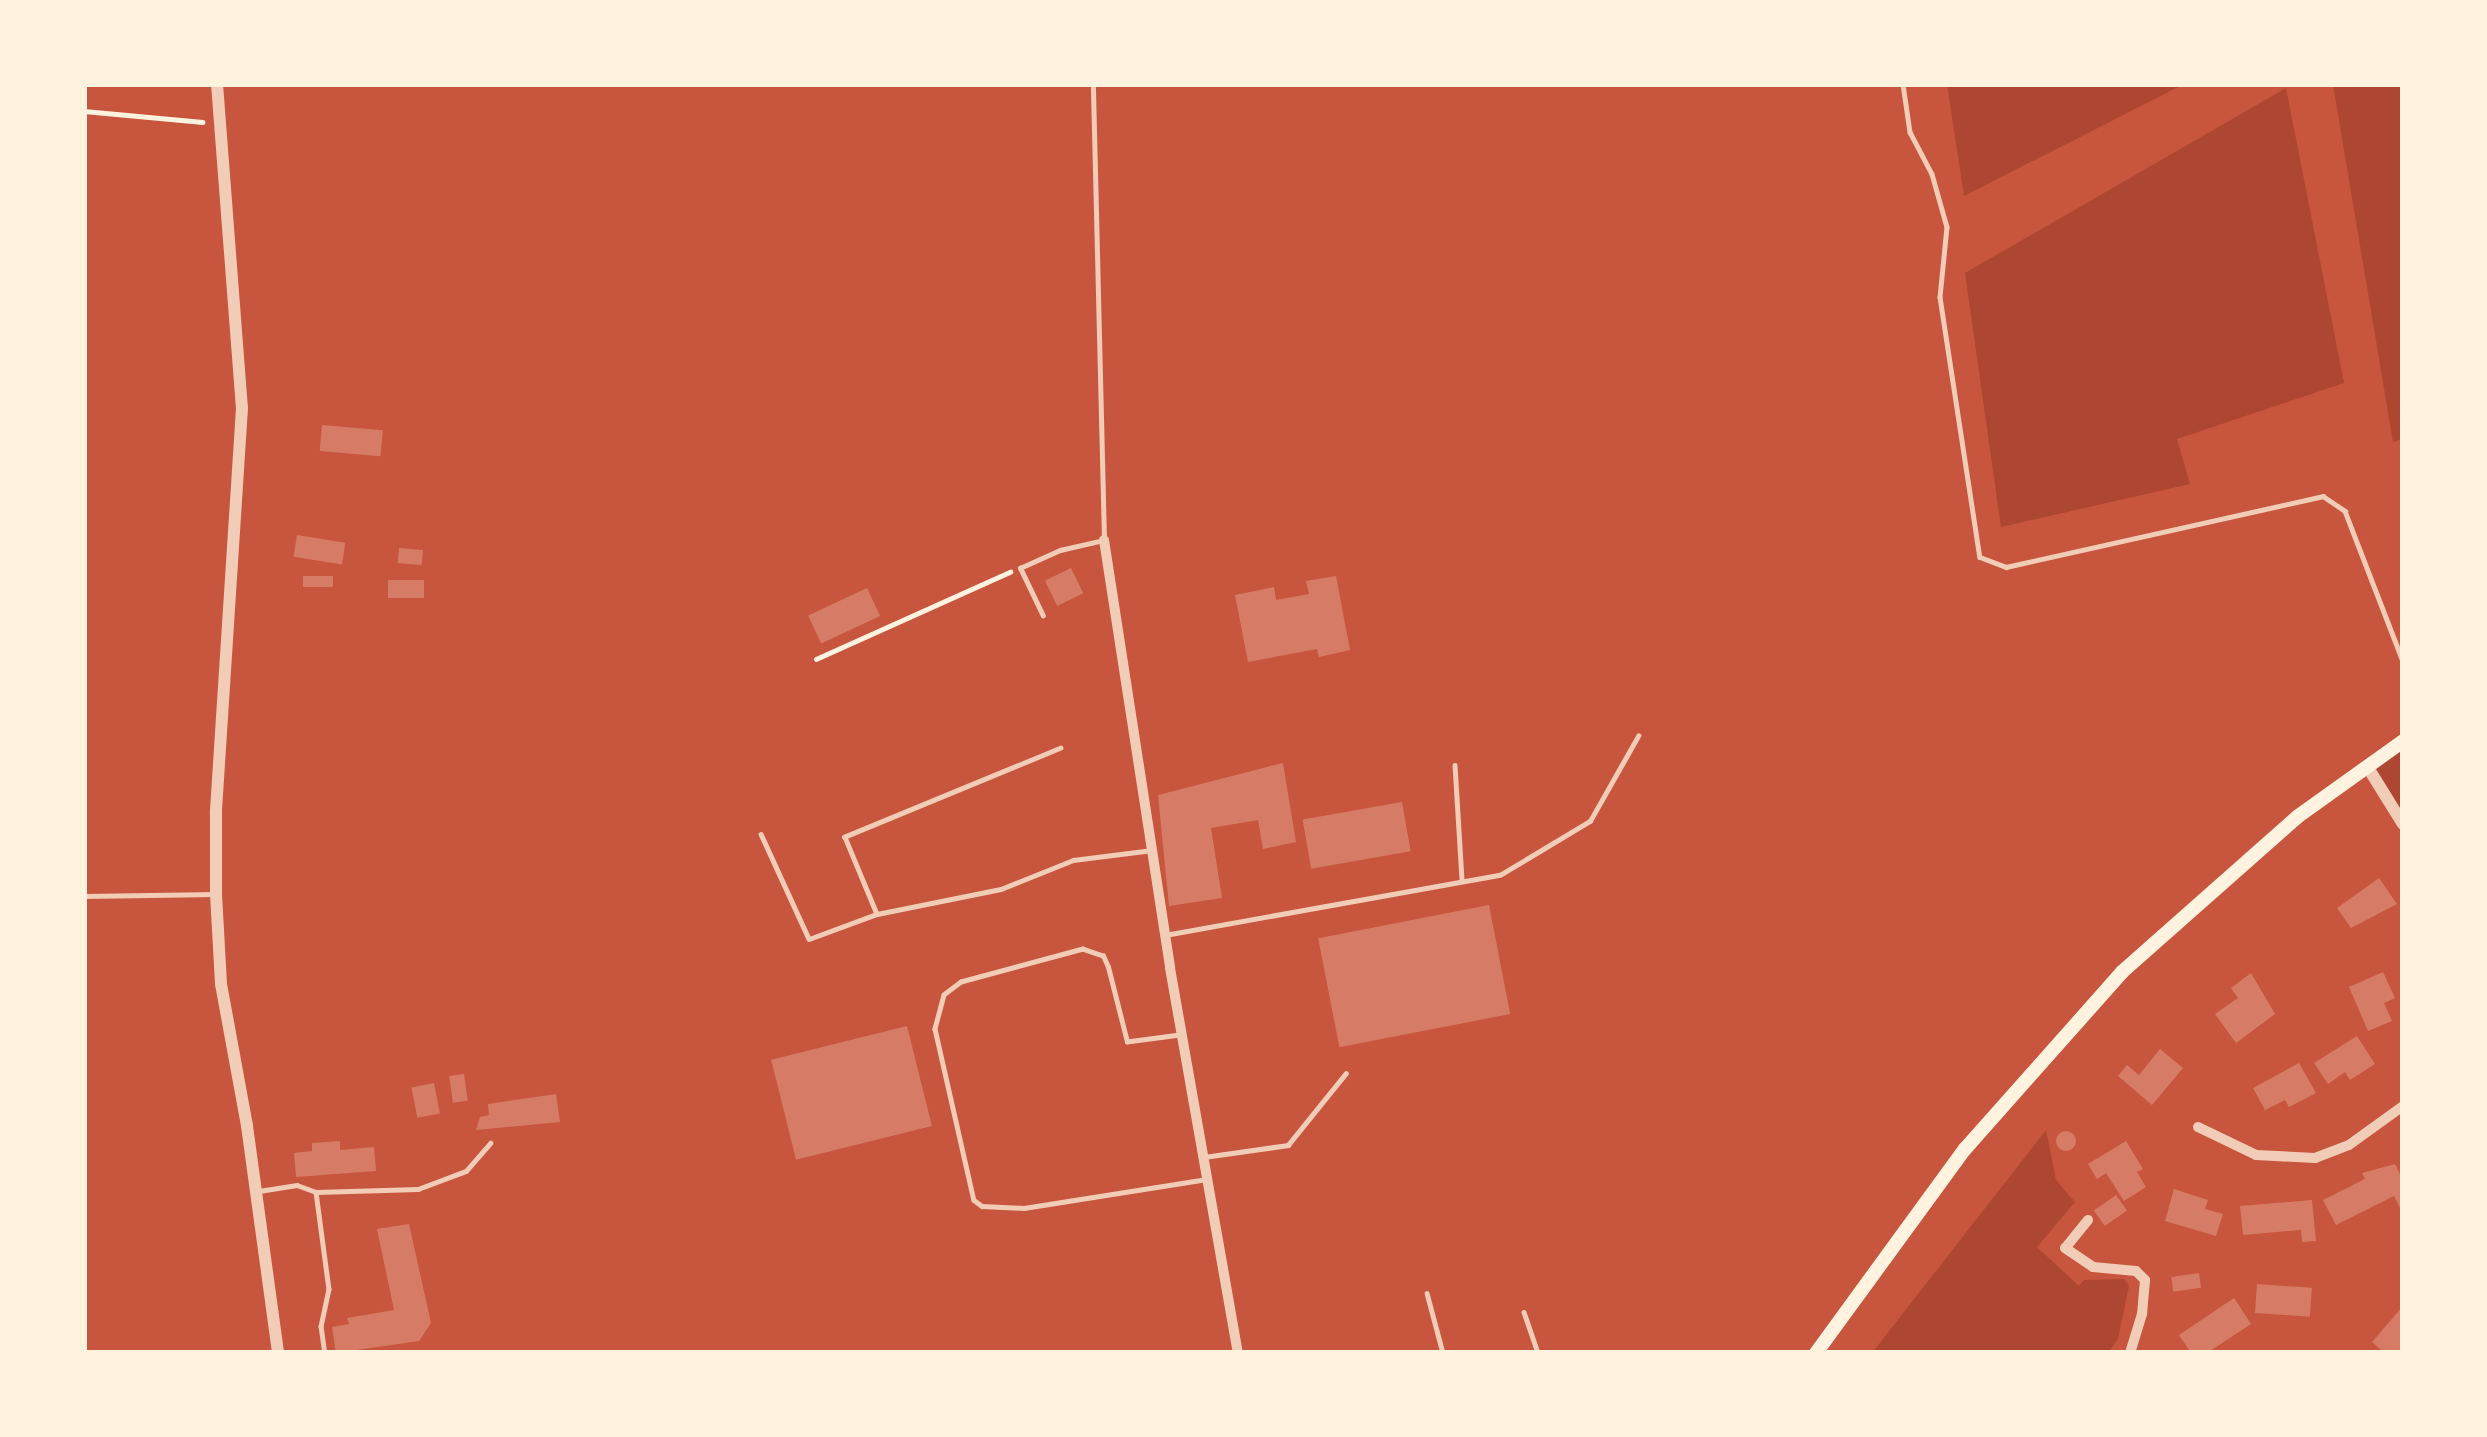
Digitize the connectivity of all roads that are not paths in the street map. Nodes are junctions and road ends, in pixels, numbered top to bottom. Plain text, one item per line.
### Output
1 (217, 84) edge
2 (1093, 84) edge
3 (1903, 84) edge
4 (1104, 540) junction
5 (1043, 616) dead end
6 (2403, 661) edge
7 (1639, 736) dead end
8 (2403, 741) edge
9 (1061, 748) dead end
10 (1455, 765) dead end
11 (2367, 766) junction
12 (2403, 824) edge
13 (760, 834) dead end
14 (1152, 850) junction
15 (1462, 881) junction
16 (216, 894) junction
17 (84, 896) edge
18 (877, 914) junction
19 (1165, 935) junction
20 (1182, 1034) junction
21 (1346, 1073) dead end
22 (2403, 1106) edge
23 (2198, 1127) dead end
24 (490, 1143) dead end
25 (1204, 1157) junction
26 (1208, 1179) junction
27 (255, 1191) junction
28 (316, 1192) junction
29 (2088, 1220) dead end
30 (1427, 1293) dead end
31 (1524, 1312) dead end
32 (278, 1353) edge
33 (326, 1353) edge
34 (1238, 1353) edge
35 (1443, 1353) edge
36 (1538, 1353) edge
37 (1816, 1353) edge
38 (2130, 1353) edge

1 - 16 street
2 - 4 lane
3 - 6 lane
4 - 5 lane
4 - 14 street
7 - 15 lane
8 - 11 main road
9 - 18 lane
10 - 15 lane
11 - 12 street
11 - 37 main road
13 - 18 lane
14 - 18 lane
14 - 19 street
15 - 19 lane
16 - 17 lane
16 - 27 street
19 - 20 street
20 - 25 street
20 - 26 lane
21 - 25 lane
22 - 23 street
24 - 28 lane
25 - 26 street
26 - 34 street
27 - 28 lane
27 - 32 street
28 - 33 lane
29 - 38 street
30 - 35 lane
31 - 36 lane

